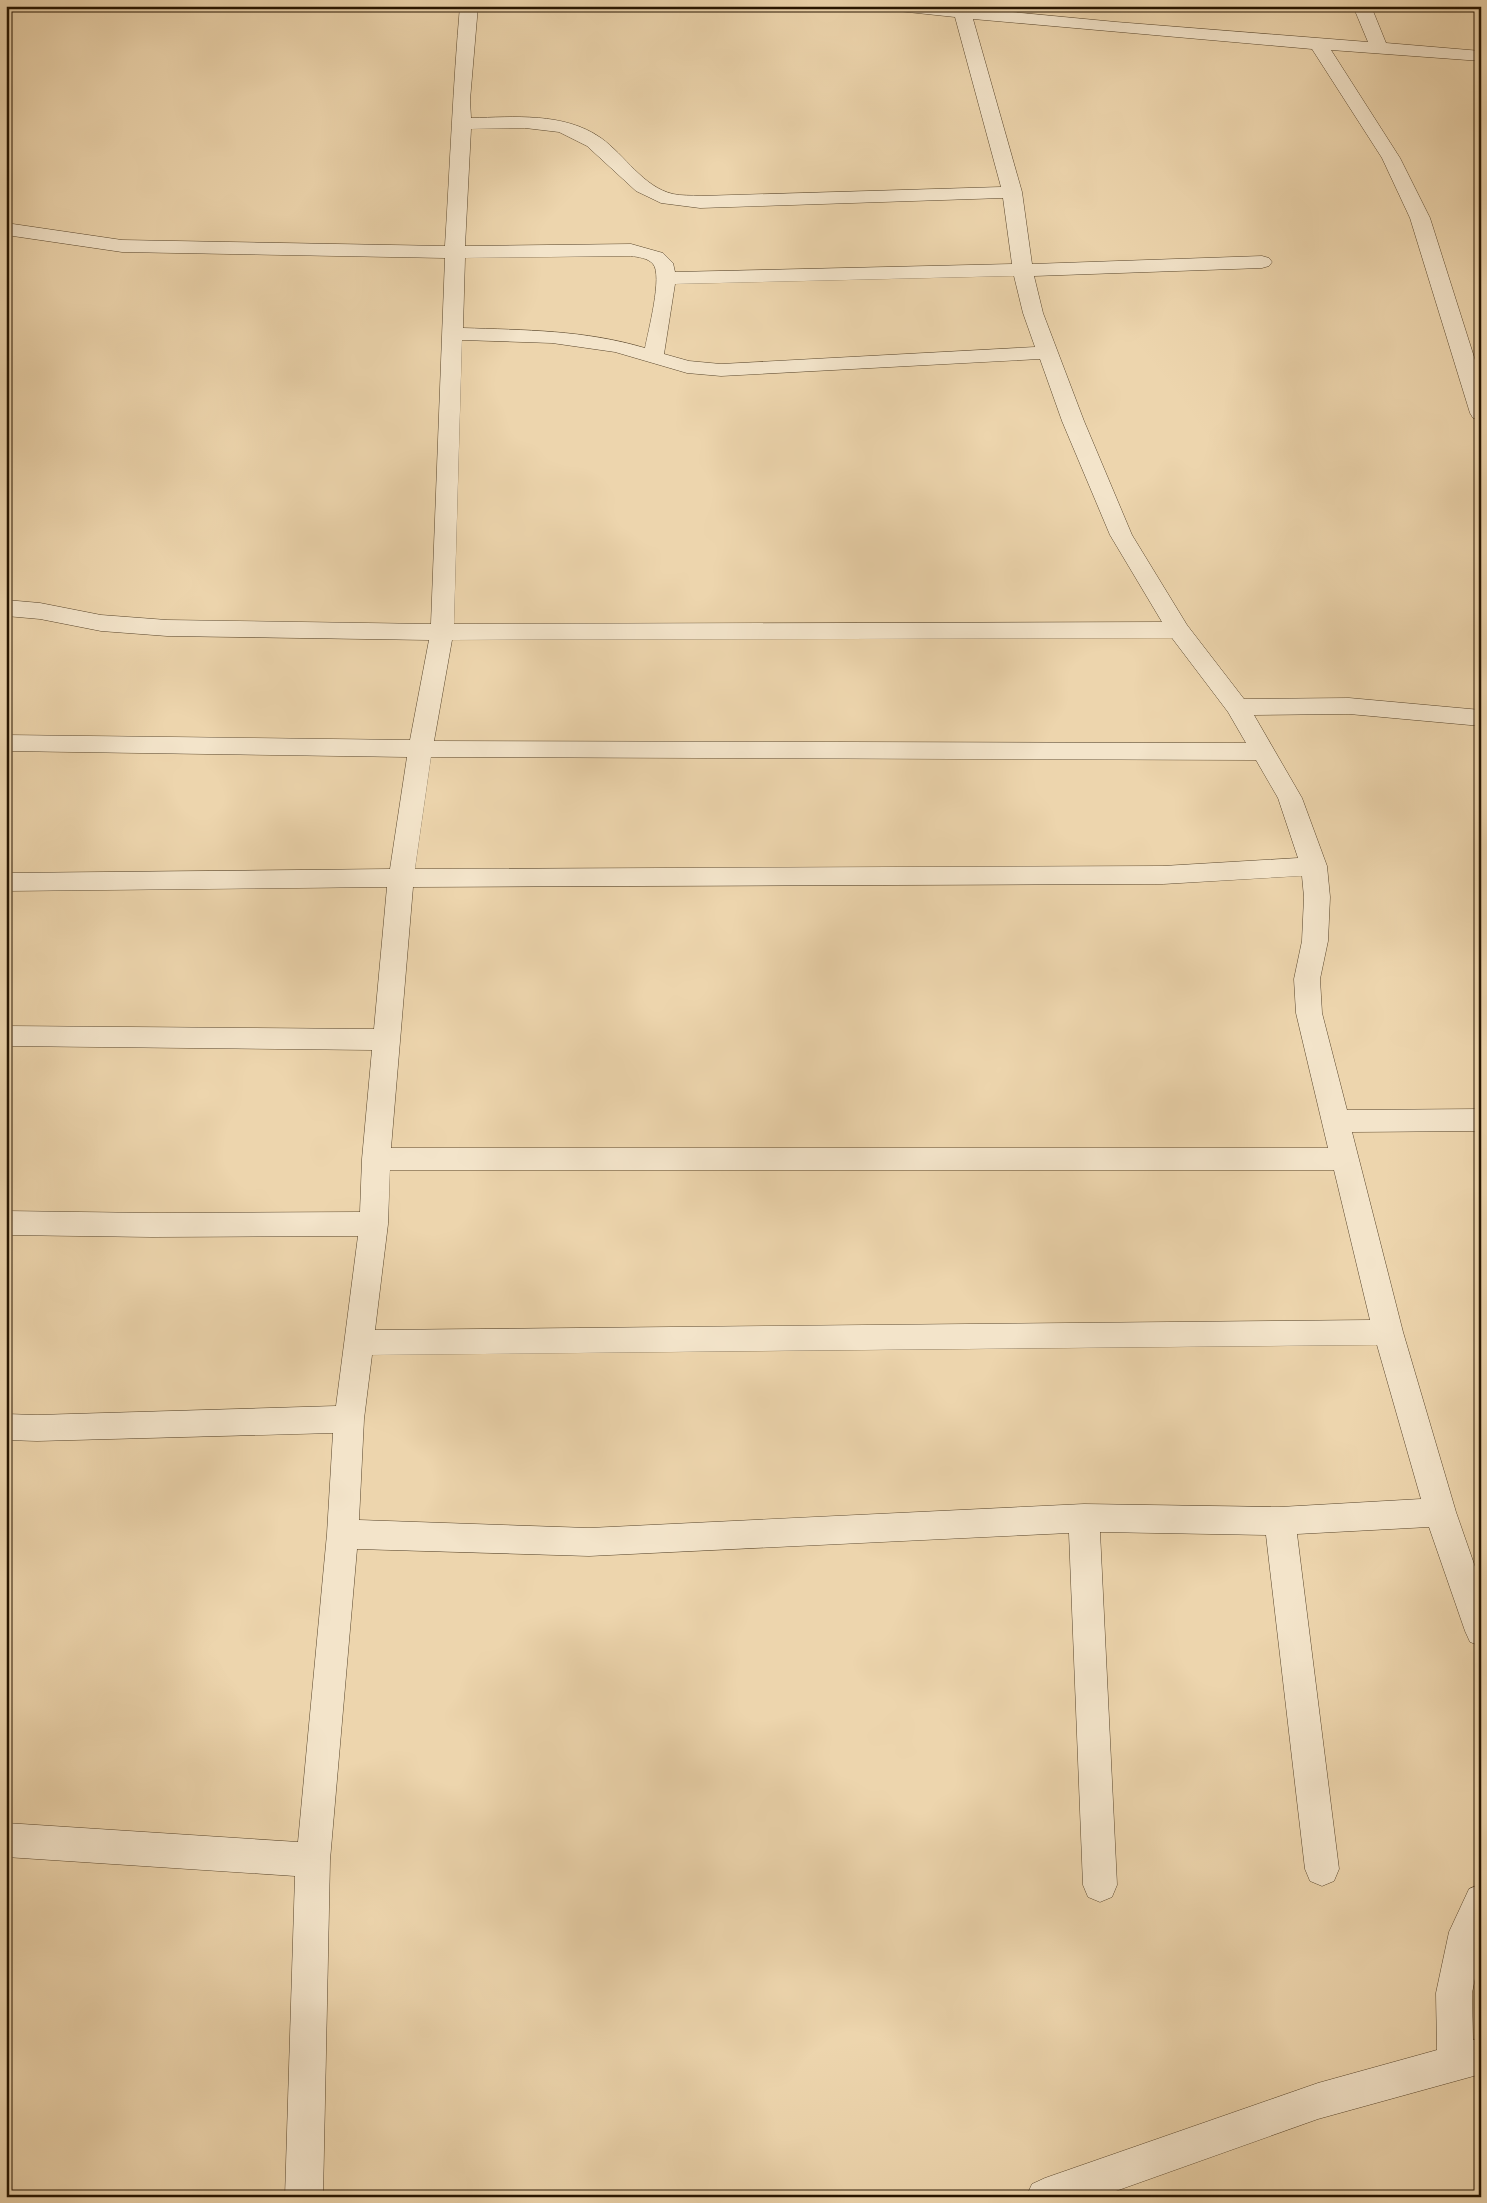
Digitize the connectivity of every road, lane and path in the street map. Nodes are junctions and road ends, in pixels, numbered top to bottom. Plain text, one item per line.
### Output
1 (469, 6) edge
2 (898, 6) edge
3 (1362, 6) edge
4 (963, 14) junction
5 (1318, 44) junction
6 (1379, 48) junction
7 (1481, 56) edge
8 (462, 124) junction
9 (1012, 192) junction
10 (6, 229) edge
11 (455, 252) junction
12 (1262, 262) dead end
13 (1023, 270) junction
14 (667, 278) junction
15 (453, 334) junction
16 (1048, 352) junction
17 (652, 358) junction
18 (1481, 413) edge
19 (6, 608) edge
20 (1178, 630) junction
21 (442, 632) junction
22 (1237, 707) junction
23 (1481, 718) edge
24 (6, 743) edge
25 (420, 749) junction
26 (1263, 752) junction
27 (1314, 866) junction
28 (401, 878) junction
29 (6, 882) edge
30 (6, 1036) edge
31 (387, 1040) junction
32 (1481, 1120) edge
33 (1337, 1121) junction
34 (376, 1159) junction
35 (1344, 1159) junction
36 (6, 1223) edge
37 (374, 1224) junction
38 (1388, 1332) junction
39 (358, 1343) junction
40 (349, 1419) junction
41 (6, 1428) edge
42 (1440, 1512) junction
43 (1084, 1518) junction
44 (1280, 1521) junction
45 (344, 1534) junction
46 (1481, 1632) edge
47 (6, 1840) edge
48 (313, 1860) junction
49 (1322, 1869) dead end
50 (1100, 1885) dead end
51 (1481, 1901) edge
52 (1468, 2060) edge
53 (304, 2197) edge
54 (1044, 2197) edge

1 - 8 street
2 - 4 street
3 - 6 street
4 - 5 street
4 - 9 street
5 - 6 street
5 - 18 street
6 - 7 street
8 - 9 street
8 - 11 street
9 - 13 street
10 - 11 street
11 - 14 street
11 - 15 street
12 - 13 street
13 - 14 street
13 - 16 street
14 - 17 street
15 - 17 street
15 - 21 street
16 - 17 street
16 - 20 street
19 - 21 street
20 - 21 street
20 - 22 street
21 - 25 street
22 - 23 street
22 - 26 street
24 - 25 street
25 - 26 street
25 - 28 street
26 - 27 street
27 - 28 street
27 - 33 street
28 - 29 street
28 - 31 street
30 - 31 street
31 - 34 street
32 - 33 street
33 - 35 street
34 - 35 street
34 - 37 street
35 - 38 street
36 - 37 street
37 - 39 street
38 - 39 street
38 - 42 street
39 - 40 street
40 - 41 street
40 - 45 street
42 - 44 street
42 - 46 street
43 - 44 street
43 - 45 street
43 - 50 street
44 - 49 street
45 - 48 street
47 - 48 street
48 - 53 street
51 - 52 street
52 - 54 street

